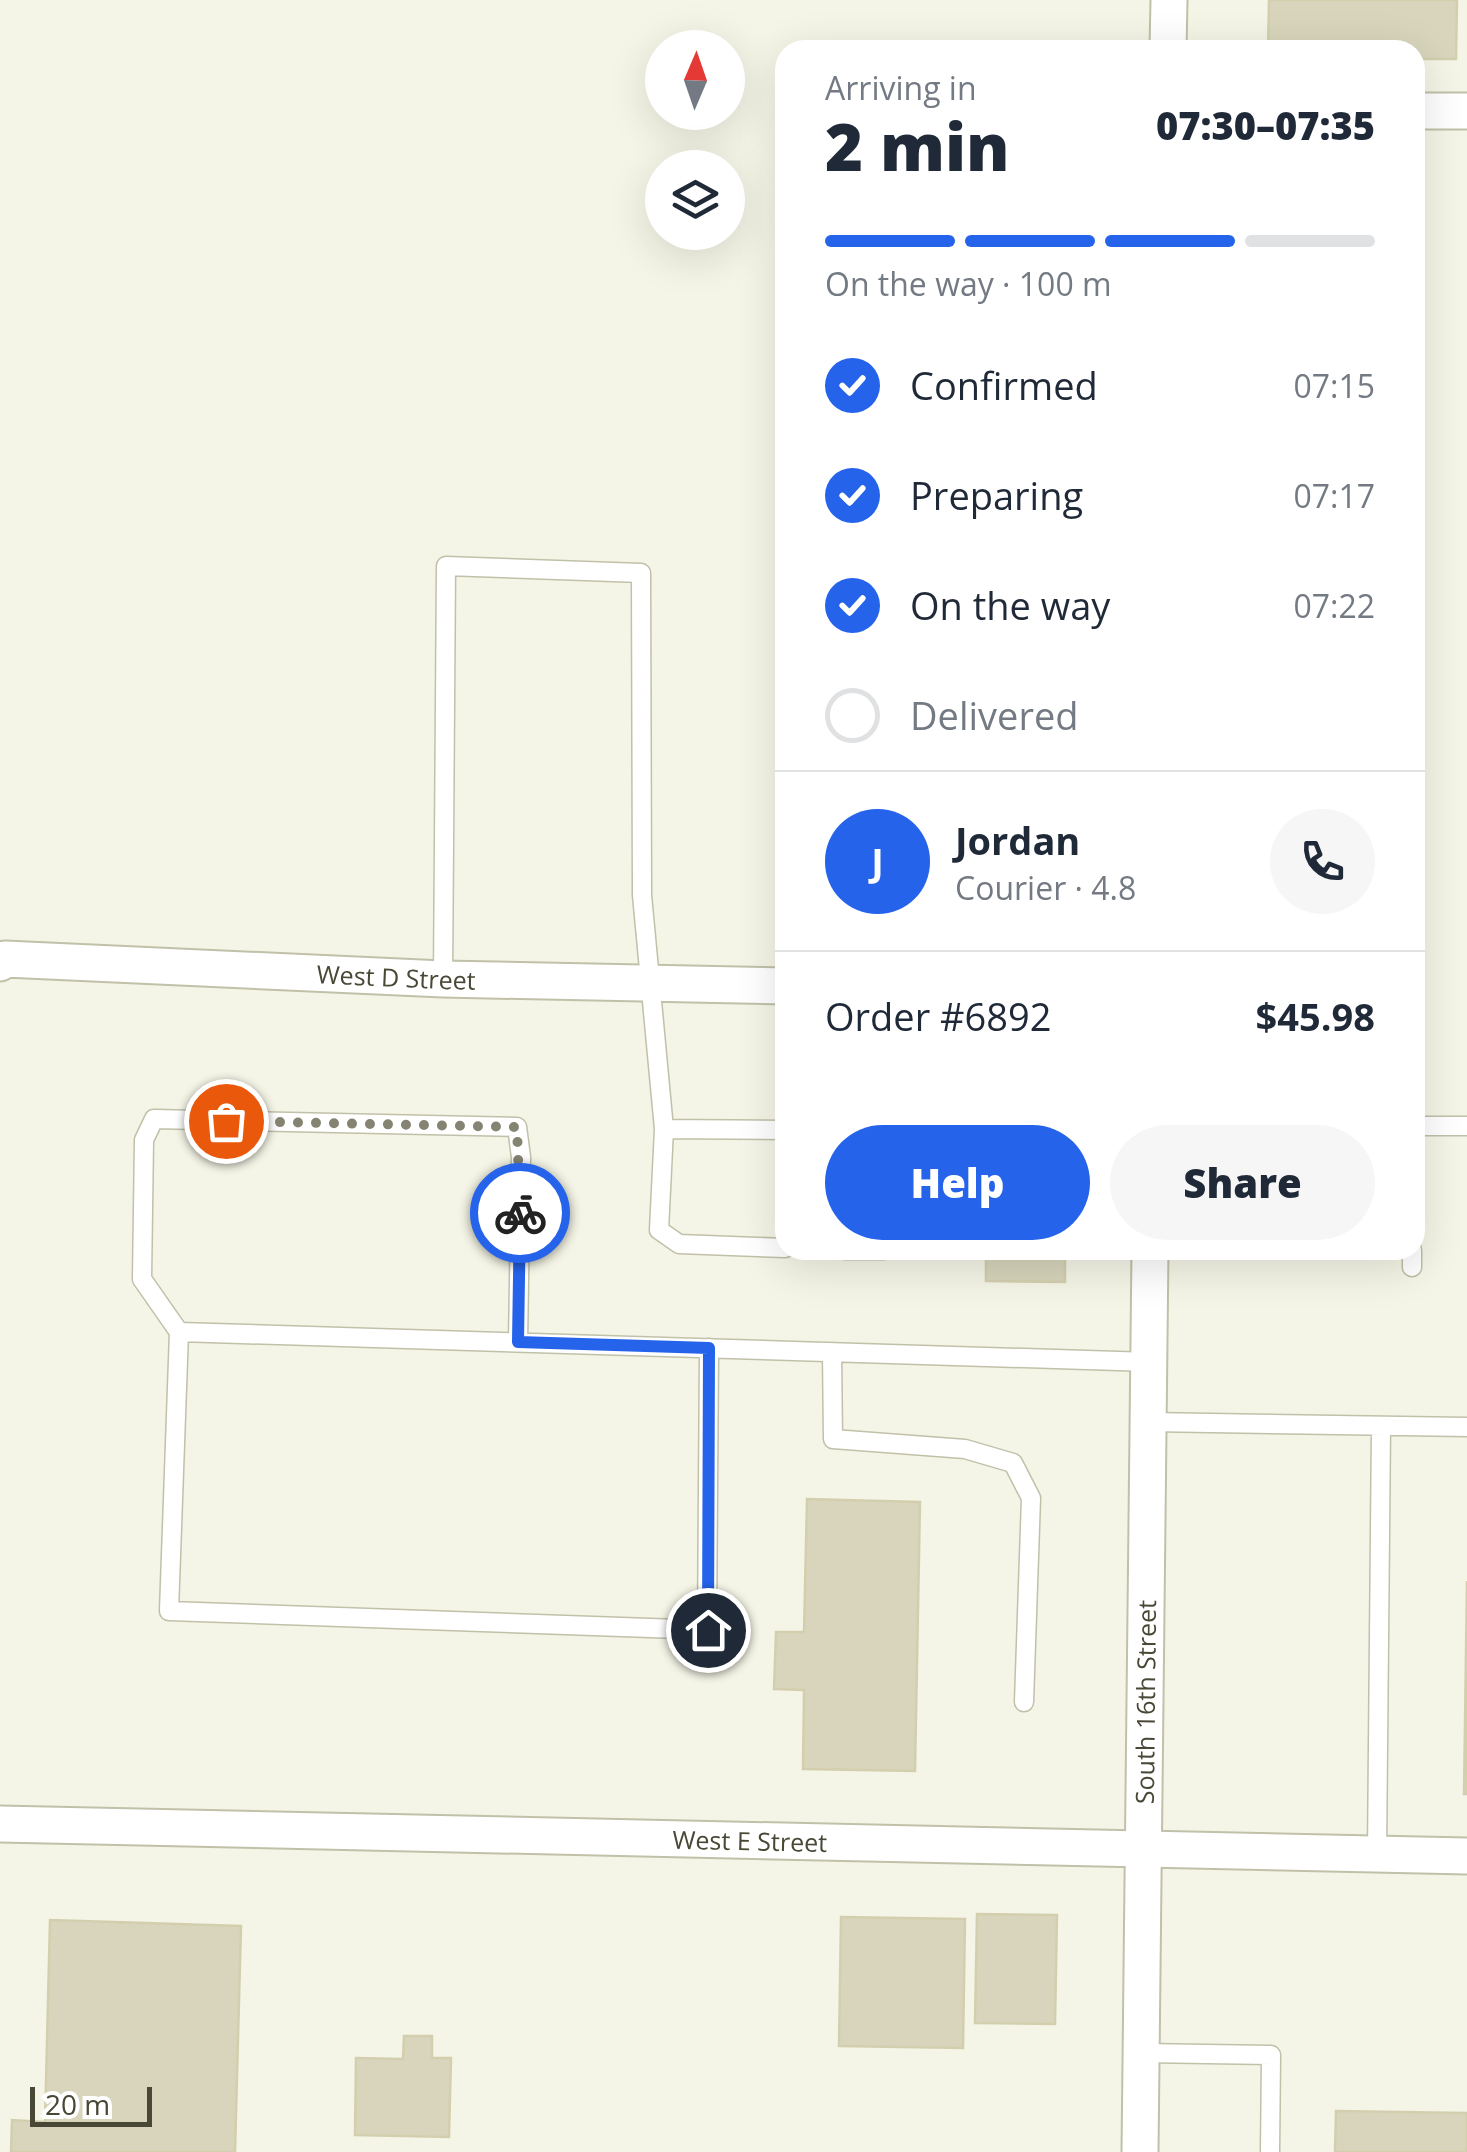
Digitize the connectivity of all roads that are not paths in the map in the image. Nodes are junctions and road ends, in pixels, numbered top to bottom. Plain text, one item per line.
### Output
1 (1169, 0) edge
2 (1168, 40) edge
3 (1425, 111) edge
4 (1467, 111) edge
5 (2, 961) edge
6 (443, 979) junction
7 (650, 983) junction
8 (775, 986) edge
9 (1425, 1126) edge
10 (1467, 1126) edge
11 (664, 1128) junction
12 (775, 1130) edge
13 (775, 1248) edge
14 (1150, 1260) edge
15 (179, 1332) junction
16 (518, 1342) junction
17 (709, 1348) junction
18 (832, 1352) junction
19 (1150, 1362) junction
20 (1149, 1422) junction
21 (1382, 1426) junction
22 (1467, 1427) edge
23 (1024, 1702) dead end
24 (17, 1824) edge
25 (1146, 1848) junction
26 (1377, 1854) junction
27 (1467, 1856) edge
28 (1142, 2054) junction
29 (1140, 2152) edge
30 (1270, 2152) edge

1 - 2 street
3 - 4 street
5 - 6 street, West D Street
6 - 7 street, West D Street
6 - 7 lane
7 - 8 street, West D Street
7 - 11 lane
9 - 10 lane
11 - 12 lane
11 - 13 lane
14 - 19 street, South 16th Street
15 - 16 lane
15 - 16 lane
15 - 17 lane
16 - 17 lane
17 - 18 lane
18 - 19 lane
18 - 23 lane
19 - 20 street, South 16th Street
20 - 21 lane
20 - 25 street, South 16th Street
21 - 22 lane
21 - 26 lane
24 - 25 street, West E Street
25 - 26 street, West E Street
25 - 28 street, South 16th Street
26 - 27 street, West E Street
28 - 29 street, South 16th Street
28 - 30 lane

